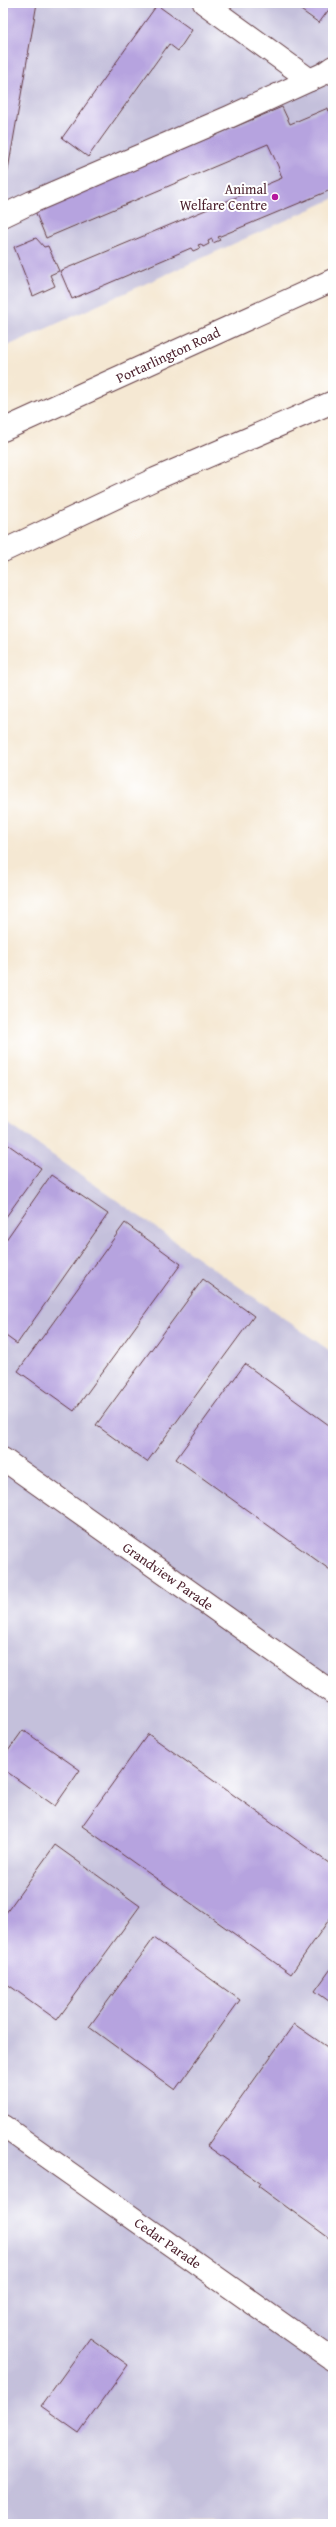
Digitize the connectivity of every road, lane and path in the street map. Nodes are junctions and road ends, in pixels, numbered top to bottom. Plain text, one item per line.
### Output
1 (204, 3) edge
2 (333, 67) edge
3 (310, 80) junction
4 (3, 216) edge
5 (333, 280) edge
6 (333, 402) edge
7 (3, 430) edge
8 (3, 551) edge
9 (3, 1459) edge
10 (333, 1693) edge
11 (3, 2126) edge
12 (333, 2360) edge

1 - 3 street
2 - 3 street
3 - 4 street
5 - 7 street, Portarlington Road
6 - 8 street
9 - 10 street, Grandview Parade
11 - 12 street, Cedar Parade

